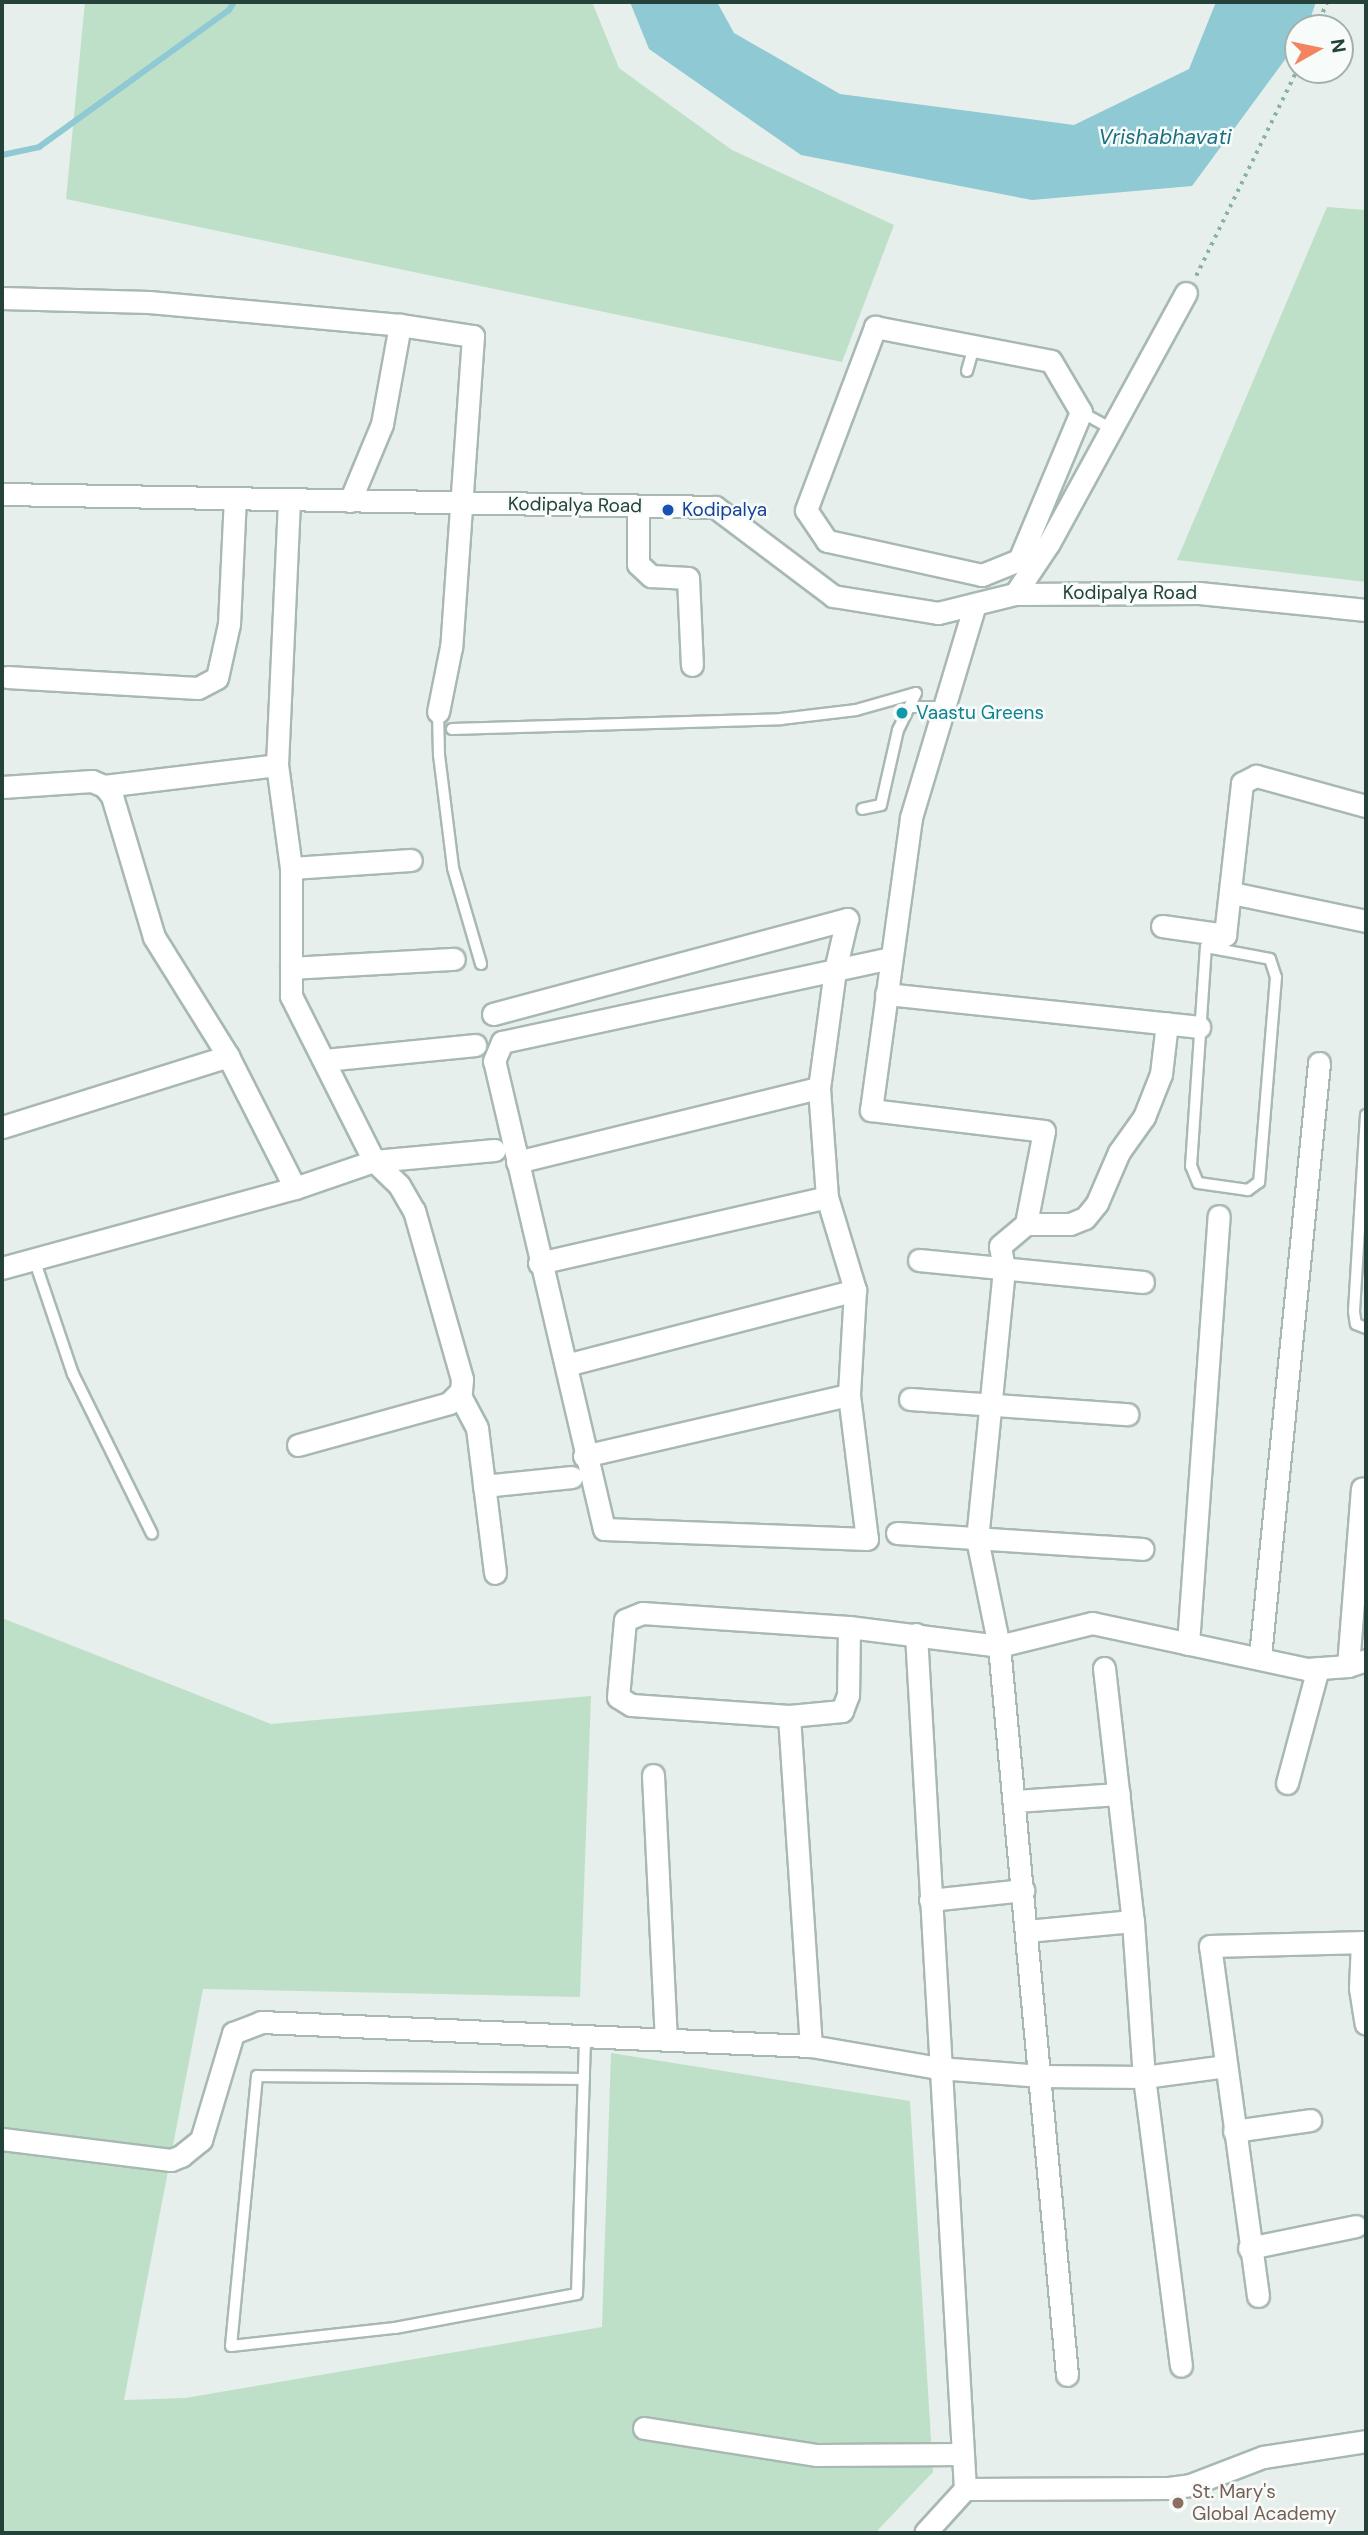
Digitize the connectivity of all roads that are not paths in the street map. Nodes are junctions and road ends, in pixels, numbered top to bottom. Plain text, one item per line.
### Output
1 (1186, 293) road end
2 (2, 298) edge
3 (400, 325) junction
4 (974, 346) junction
5 (967, 371) dead end
6 (1082, 412) junction
7 (1112, 429) junction
8 (2, 494) edge
9 (235, 498) junction
10 (289, 499) junction
11 (350, 500) junction
12 (459, 503) junction
13 (638, 506) junction
14 (1015, 594) junction
15 (975, 604) junction
16 (1366, 610) edge
17 (692, 665) dead end
18 (7, 677) dead end
19 (909, 707) junction
20 (944, 707) junction
21 (438, 712) joint
22 (452, 729) dead end
23 (277, 765) junction
24 (2, 786) edge
25 (104, 786) junction
26 (1366, 806) edge
27 (862, 809) dead end
28 (411, 860) dead end
29 (291, 868) junction
30 (1232, 893) junction
31 (1366, 921) edge
32 (1162, 926) dead end
33 (891, 958) junction
34 (454, 959) dead end
35 (481, 964) dead end
36 (291, 968) junction
37 (835, 970) junction
38 (886, 994) junction
39 (493, 1014) dead end
40 (1167, 1023) junction
41 (1199, 1027) junction
42 (475, 1045) dead end
43 (228, 1056) junction
44 (325, 1060) junction
45 (1319, 1063) dead end
46 (818, 1088) junction
47 (1366, 1115) edge
48 (2, 1126) edge
49 (495, 1150) dead end
50 (374, 1161) junction
51 (517, 1162) junction
52 (295, 1188) junction
53 (827, 1197) junction
54 (1219, 1216) dead end
55 (1027, 1224) junction
56 (34, 1259) junction
57 (919, 1260) dead end
58 (539, 1263) junction
59 (2, 1268) edge
60 (1004, 1269) junction
61 (1143, 1282) dead end
62 (855, 1290) junction
63 (1366, 1328) edge
64 (566, 1365) junction
65 (459, 1394) junction
66 (849, 1395) junction
67 (910, 1399) dead end
68 (991, 1408) junction
69 (1127, 1414) dead end
70 (298, 1445) dead end
71 (584, 1456) junction
72 (572, 1477) dead end
73 (484, 1486) junction
74 (1362, 1489) dead end
75 (897, 1533) dead end
76 (152, 1534) dead end
77 (977, 1539) junction
78 (1142, 1549) dead end
79 (495, 1573) dead end
80 (849, 1626) junction
81 (916, 1634) junction
82 (1188, 1644) junction
83 (999, 1646) junction
84 (1260, 1656) junction
85 (1357, 1663) edge
86 (1104, 1668) dead end
87 (1318, 1668) junction
88 (789, 1716) junction
89 (653, 1775) dead end
90 (1287, 1783) dead end
91 (1119, 1794) junction
92 (1015, 1801) junction
93 (1023, 1890) junction
94 (930, 1900) junction
95 (1133, 1921) junction
96 (1027, 1931) junction
97 (1364, 1942) edge
98 (1366, 2024) edge
99 (586, 2036) junction
100 (666, 2040) junction
101 (811, 2046) junction
102 (1226, 2066) junction
103 (939, 2068) junction
104 (1041, 2076) junction
105 (1144, 2077) junction
106 (584, 2079) junction
107 (1310, 2120) dead end
108 (1234, 2131) junction
109 (2, 2139) edge
110 (1356, 2226) dead end
111 (1249, 2248) junction
112 (1258, 2296) dead end
113 (1181, 2366) dead end
114 (1067, 2375) dead end
115 (644, 2428) dead end
116 (1366, 2441) edge
117 (963, 2454) junction
118 (965, 2489) junction
119 (925, 2533) edge

1 - 7 street
2 - 3 street
3 - 11 street
3 - 12 street
4 - 5 lane
4 - 6 street
4 - 6 street
6 - 7 lane
7 - 14 street
8 - 9 street, Kodipalya Road
9 - 10 street, Kodipalya Road
9 - 18 street
10 - 11 street, Kodipalya Road
10 - 23 street
11 - 12 street, Kodipalya Road
12 - 13 street, Kodipalya Road
12 - 21 street
13 - 15 street, Kodipalya Road
13 - 17 street
14 - 15 street, Kodipalya Road
14 - 16 street, Kodipalya Road
15 - 20 street
19 - 20 lane
19 - 22 lane
19 - 27 lane
20 - 33 street
21 - 35 lane
23 - 25 street
23 - 29 street
24 - 25 street
25 - 43 street
26 - 30 street
28 - 29 street
29 - 36 street
30 - 31 street
30 - 32 street
33 - 37 street
33 - 38 street
34 - 36 street
36 - 44 street
37 - 39 street
37 - 46 street
37 - 51 street
38 - 40 street
38 - 55 street
40 - 41 street
40 - 55 street
41 - 41 lane
42 - 44 street
43 - 48 street
43 - 52 street
44 - 50 street
45 - 84 street
46 - 51 street
46 - 53 street
47 - 63 lane
49 - 50 street
50 - 52 street
50 - 65 street
51 - 58 street
52 - 56 street
53 - 58 street
53 - 62 street
54 - 82 street
55 - 60 street
56 - 59 street
56 - 76 lane
57 - 60 street
58 - 64 street
60 - 61 street
60 - 68 street
62 - 64 street
62 - 66 street
64 - 71 street
65 - 70 street
65 - 73 street
66 - 71 street
66 - 71 street
67 - 68 street
68 - 69 street
68 - 77 street
72 - 73 street
73 - 79 street
74 - 85 street
75 - 77 street
77 - 78 street
77 - 83 street
80 - 81 street
80 - 88 street
80 - 88 street
81 - 83 street
81 - 94 street
82 - 83 street
82 - 84 street
83 - 92 street
84 - 87 street
85 - 87 street
86 - 91 street
87 - 90 street
88 - 101 street
89 - 100 street
91 - 92 street
91 - 95 street
92 - 93 street
93 - 94 street
93 - 96 street
94 - 103 street
95 - 96 street
95 - 105 street
96 - 104 street
97 - 98 street
97 - 102 street
99 - 100 street
99 - 106 lane
99 - 109 street
100 - 101 street
101 - 103 street
102 - 105 street
102 - 108 street
103 - 104 street
103 - 117 street
104 - 105 street
104 - 114 street
105 - 113 street
106 - 106 lane
107 - 108 street
108 - 111 street
110 - 111 street
111 - 112 street
115 - 117 street
116 - 118 street
117 - 118 street
118 - 119 street

